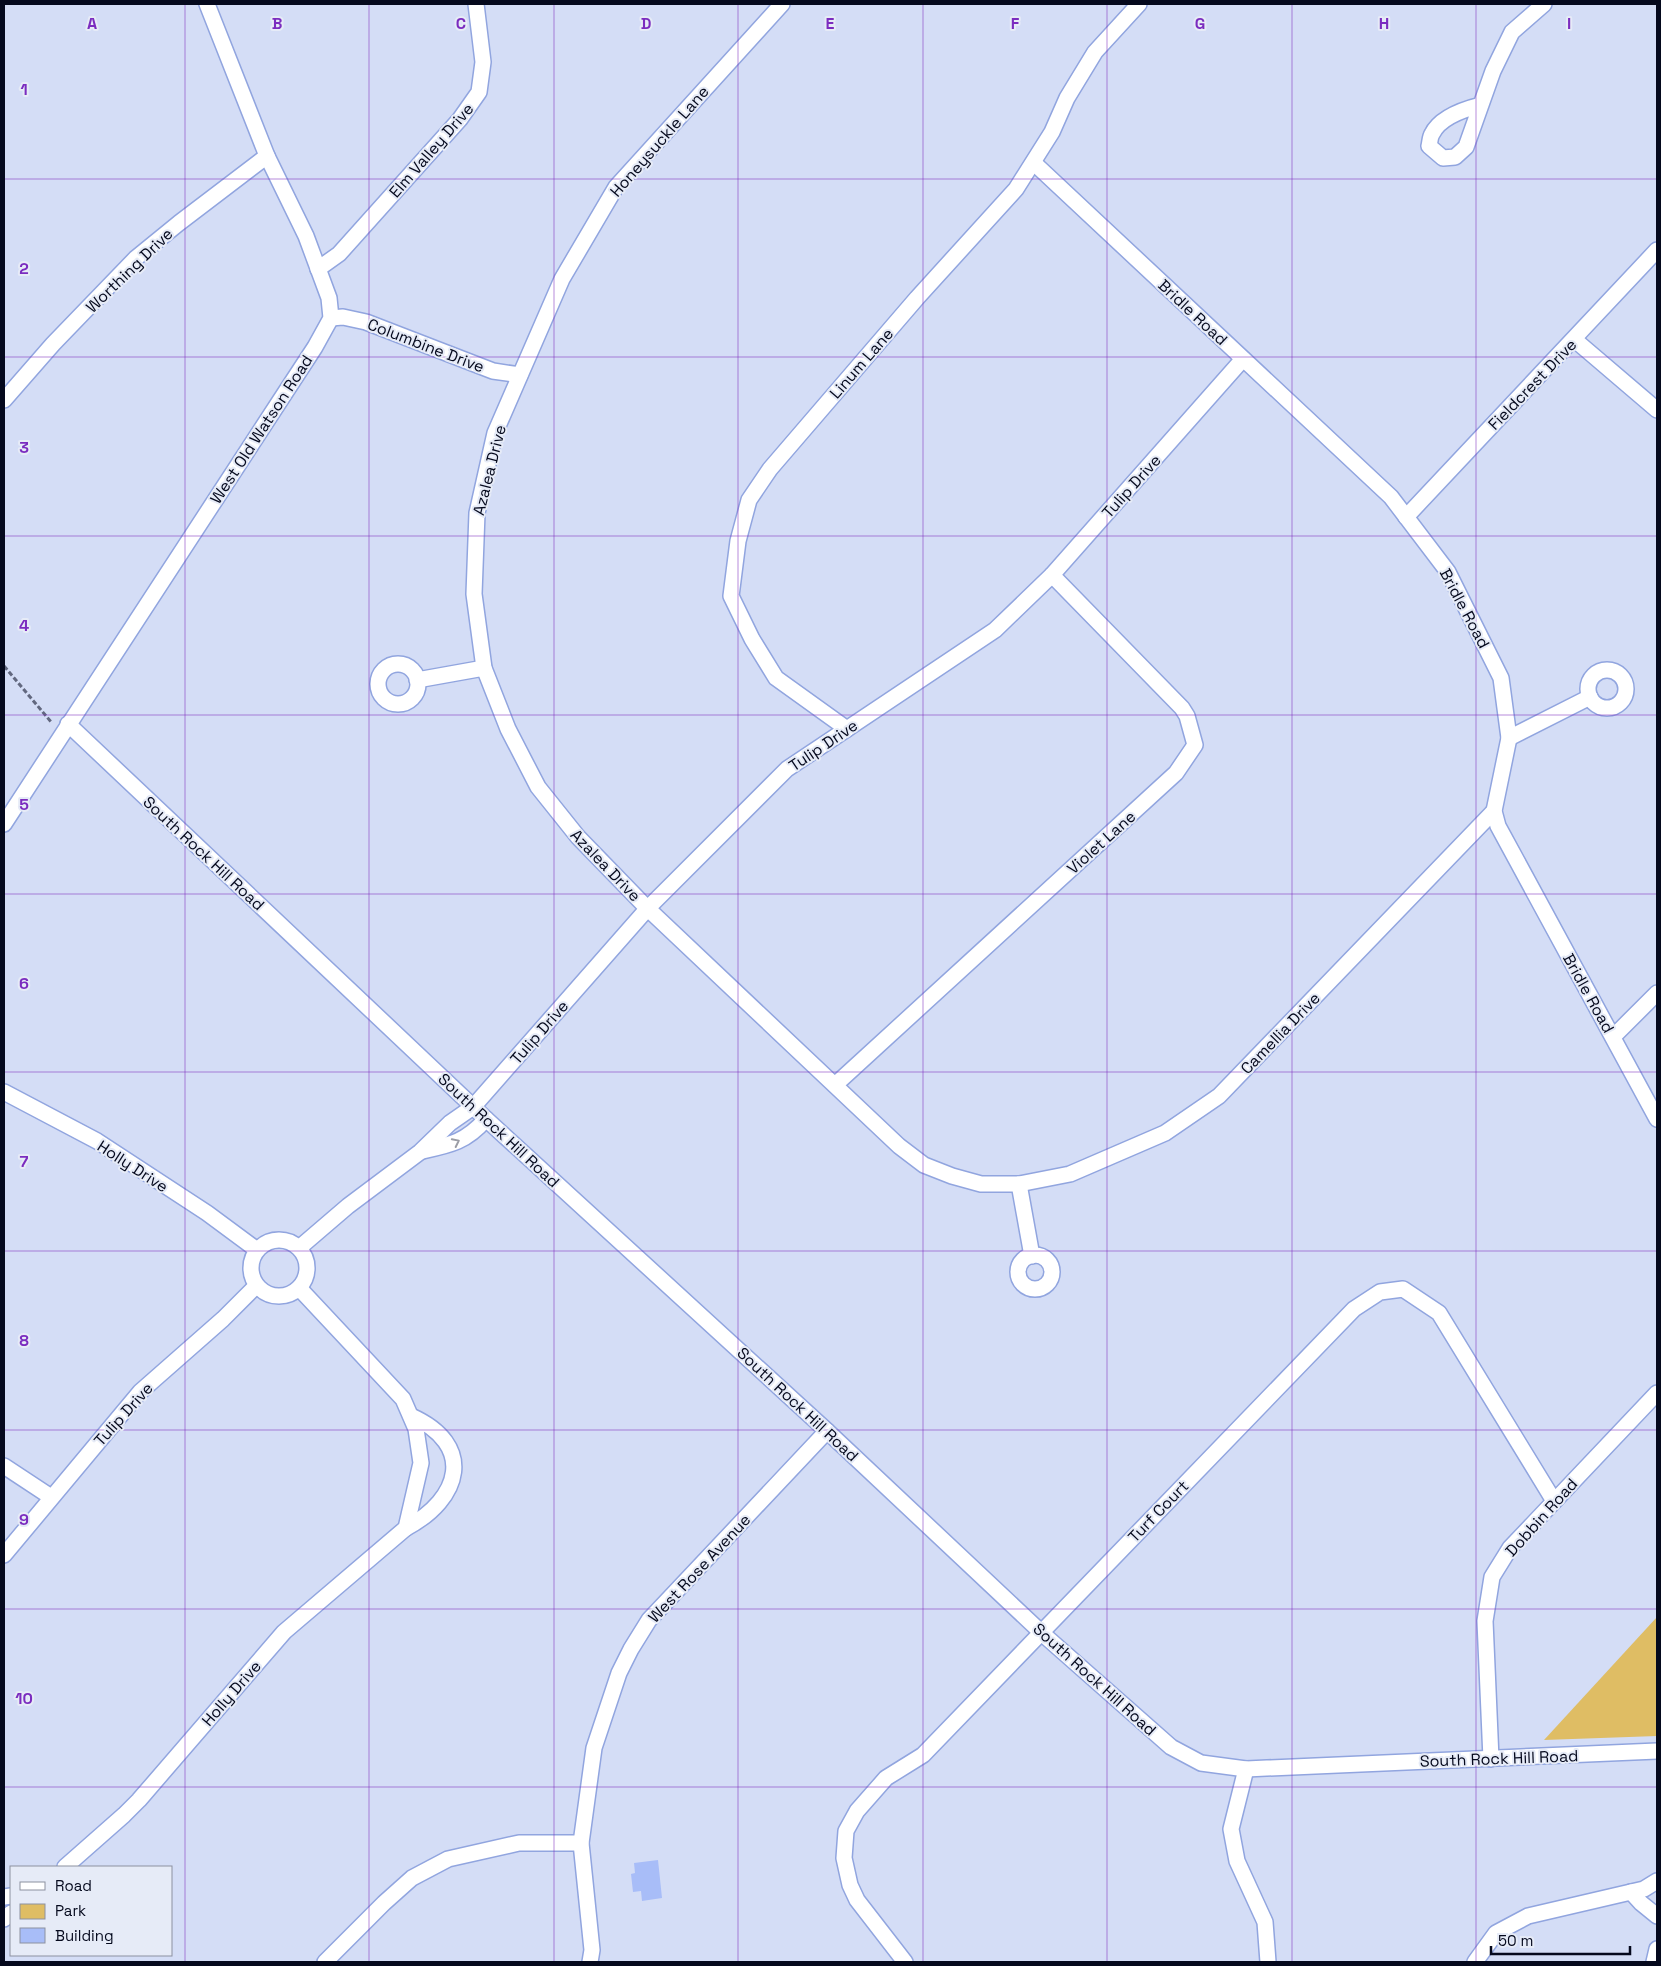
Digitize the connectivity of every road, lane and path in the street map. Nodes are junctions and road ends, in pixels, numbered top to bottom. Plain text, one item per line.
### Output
1 (206, 4) edge
2 (476, 4) edge
3 (782, 4) edge
4 (1139, 4) edge
5 (1544, 4) edge
6 (1481, 106) dead end
7 (267, 156) junction
8 (1034, 163) junction
9 (1657, 250) edge
10 (318, 269) junction
11 (331, 318) junction
12 (1574, 340) junction
13 (1244, 360) junction
14 (520, 375) junction
15 (4, 400) edge
16 (1657, 410) edge
17 (1406, 517) junction
18 (1052, 575) junction
19 (4, 666) edge
20 (484, 668) junction
21 (417, 680) dead end
22 (1590, 697) dead end
23 (65, 729) junction
24 (847, 729) junction
25 (1509, 738) junction
26 (1494, 812) junction
27 (4, 824) edge
28 (648, 908) junction
29 (1657, 993) edge
30 (1613, 1037) junction
31 (835, 1085) junction
32 (4, 1092) edge
33 (473, 1107) junction
34 (486, 1119) junction
35 (1657, 1119) edge
36 (420, 1152) junction
37 (1018, 1184) junction
38 (300, 1248) junction
39 (257, 1250) junction
40 (1032, 1256) dead end
41 (256, 1286) junction
42 (299, 1288) junction
43 (1657, 1393) edge
44 (411, 1416) junction
45 (827, 1430) junction
46 (4, 1466) edge
47 (52, 1497) junction
48 (1554, 1501) junction
49 (406, 1528) junction
50 (4, 1555) edge
51 (1041, 1632) junction
52 (1657, 1751) edge
53 (1491, 1759) junction
54 (1246, 1769) junction
55 (581, 1843) junction
56 (66, 1866) edge
57 (1657, 1881) edge
58 (1631, 1892) junction
59 (1657, 1916) edge
60 (1657, 1949) edge
61 (325, 1962) edge
62 (590, 1962) edge
63 (905, 1962) edge
64 (1268, 1962) edge
65 (1475, 1962) edge
66 (1654, 1962) edge

1 - 7 street
2 - 10 street, Elm Valley Drive
3 - 14 street, Honeysuckle Lane
4 - 8 street, Linum Lane
5 - 6 street
7 - 10 street
7 - 15 street, Worthing Drive
8 - 13 street, Bridle Road
8 - 24 street, Linum Lane
9 - 12 street, Fieldcrest Drive
10 - 11 street
11 - 14 street, Columbine Drive
11 - 23 street, West Old Watson Road
12 - 16 street
12 - 17 street, Fieldcrest Drive
13 - 17 street, Bridle Road
13 - 18 street, Tulip Drive
14 - 20 street, Azalea Drive
17 - 25 street, Bridle Road
18 - 24 street, Tulip Drive
18 - 31 street, Violet Lane
19 - 23 path
20 - 21 street
20 - 28 street, Azalea Drive
22 - 25 street
23 - 27 street, West Old Watson Road
23 - 33 street, South Rock Hill Road
24 - 28 street, Tulip Drive
25 - 26 street, Bridle Road
26 - 30 street, Bridle Road
26 - 37 street, Camellia Drive
28 - 31 street, Azalea Drive
28 - 33 street, Tulip Drive
29 - 30 street
30 - 35 street, Bridle Road
31 - 37 street, Azalea Drive
32 - 39 street, Holly Drive
33 - 34 street, South Rock Hill Road
33 - 36 street, Tulip Drive
36 -> 34 street, Tulip Drive
34 - 45 street, South Rock Hill Road
36 - 38 street, Tulip Drive
37 - 40 street
38 - 39 street
38 - 42 street
39 - 41 street
41 - 42 street
41 - 47 street, Tulip Drive
42 - 44 street
43 - 48 street, Dobbin Road
44 - 49 street
44 - 49 street, Holly Drive
45 - 51 street, South Rock Hill Road
45 - 55 street, West Rose Avenue
46 - 47 street
47 - 50 street, Tulip Drive
48 - 51 street, Turf Court
48 - 53 street, Dobbin Road
49 - 56 street, Holly Drive
51 - 54 street, South Rock Hill Road
51 - 63 street, Turf Court
52 - 53 street, South Rock Hill Road
53 - 54 street, South Rock Hill Road
54 - 64 street
55 - 61 street
55 - 62 street, West Rose Avenue
57 - 58 street
58 - 59 street
58 - 65 street
60 - 66 street

